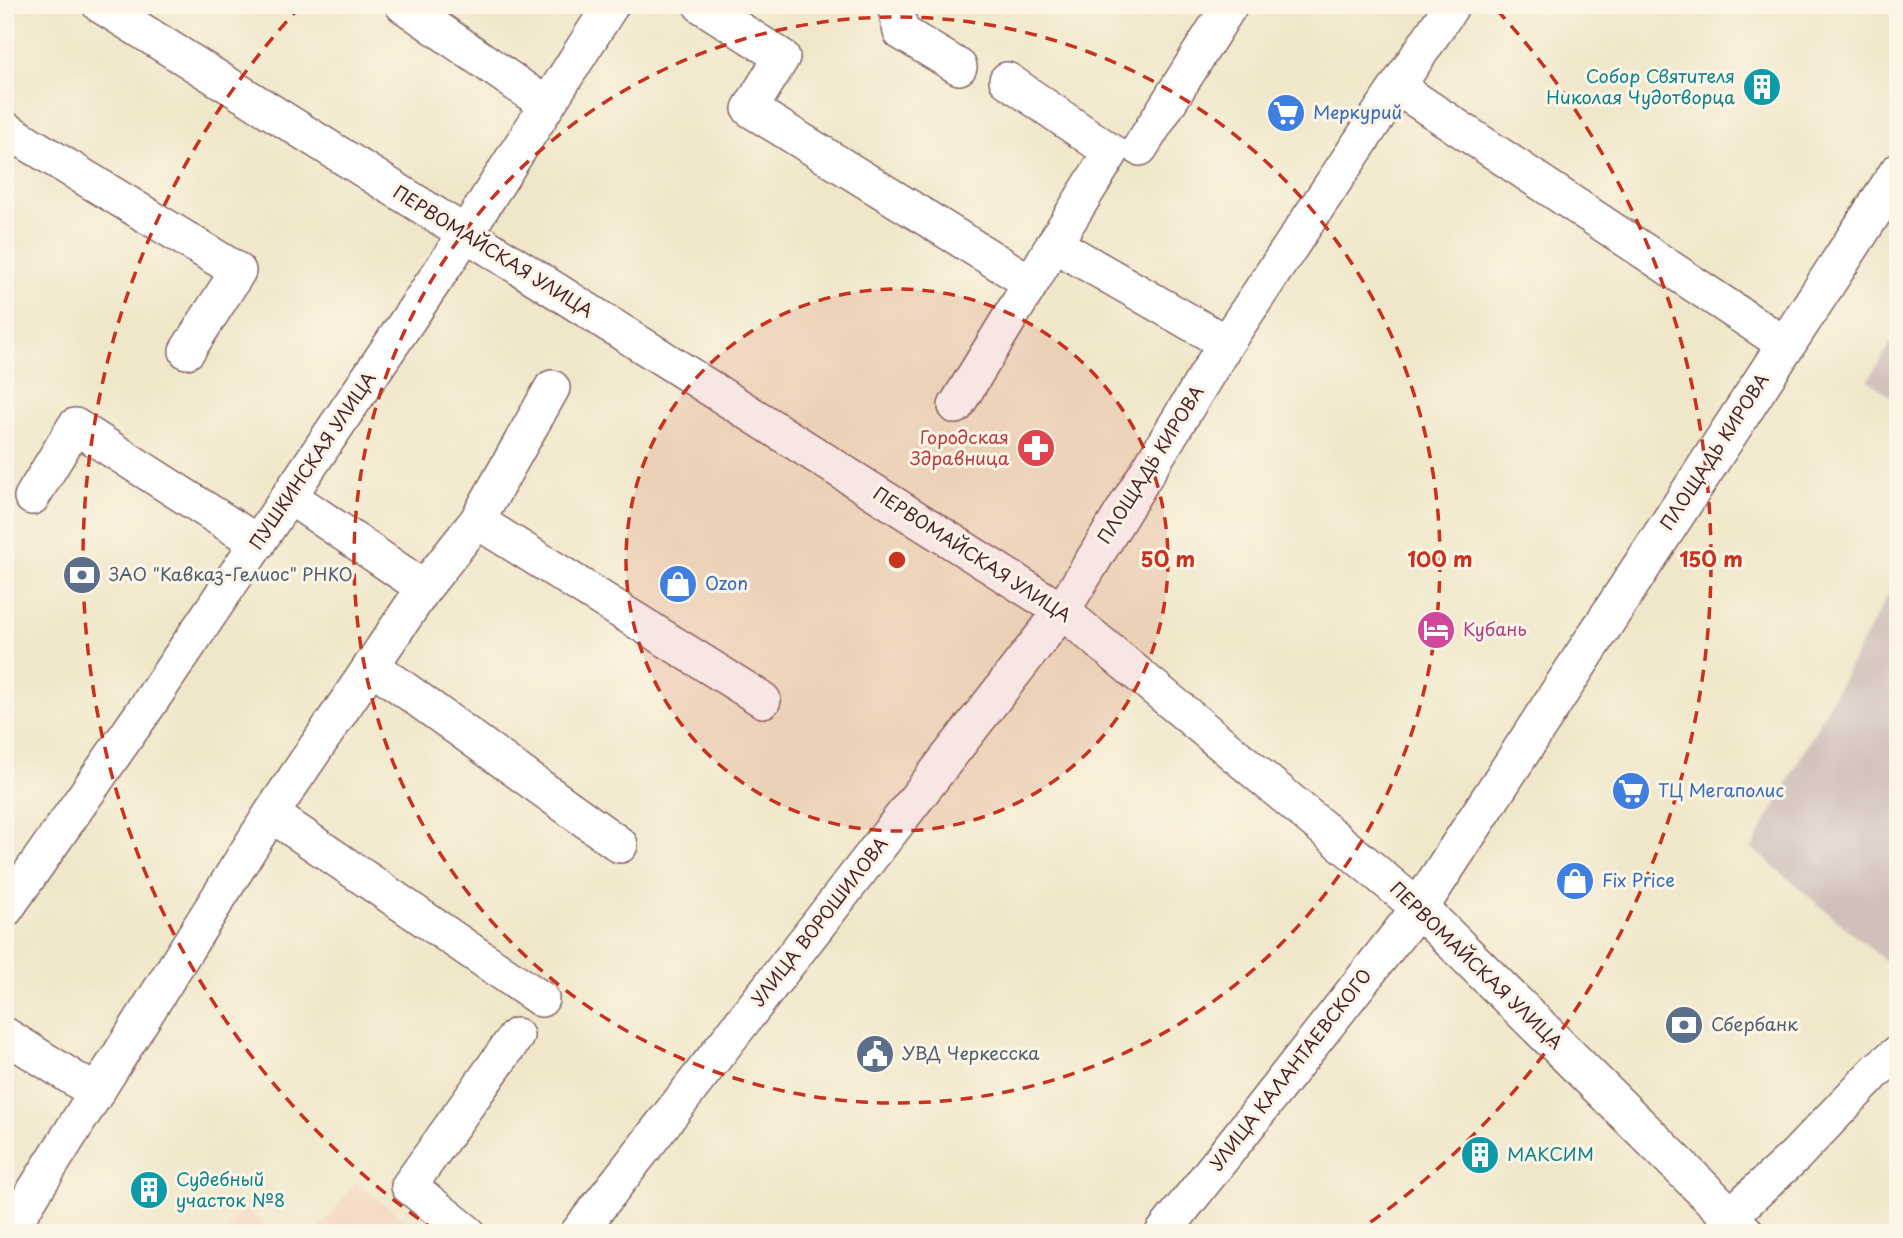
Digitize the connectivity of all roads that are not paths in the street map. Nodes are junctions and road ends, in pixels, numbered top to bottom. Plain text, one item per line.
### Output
1 (100, 5) edge
2 (403, 5) edge
3 (611, 5) edge
4 (701, 5) edge
5 (895, 5) edge
6 (1230, 5) edge
7 (1452, 5) edge
8 (439, 16) edge
9 (959, 67) dead end
10 (1007, 80) dead end
11 (1397, 87) junction
12 (547, 105) junction
13 (5, 129) edge
14 (1140, 148) dead end
15 (1898, 173) edge
16 (465, 233) junction
17 (1054, 244) junction
18 (1031, 283) junction
19 (1226, 343) junction
20 (1784, 344) junction
21 (187, 351) dead end
22 (552, 388) dead end
23 (956, 405) dead end
24 (289, 496) junction
25 (32, 498) dead end
26 (477, 521) junction
27 (257, 543) junction
28 (424, 588) junction
29 (1062, 611) junction
30 (372, 666) junction
31 (763, 700) dead end
32 (271, 814) junction
33 (620, 845) dead end
34 (1419, 908) junction
35 (5, 910) edge
36 (541, 999) dead end
37 (5, 1035) edge
38 (516, 1036) dead end
39 (1898, 1052) edge
40 (95, 1092) junction
41 (1738, 1224) edge
42 (8, 1233) edge
43 (468, 1233) edge
44 (578, 1233) edge
45 (1163, 1233) edge

1 - 16 street, ПЕРВОМАЙСКАЯ УЛИЦА
2 - 8 street
3 - 12 street, ПУШКИНСКАЯ УЛИЦА
4 - 18 street
5 - 9 street
6 - 14 street
7 - 11 street, ПЛОЩАДЬ КИРОВА
8 - 12 street
10 - 17 street
11 - 19 street, ПЛОЩАДЬ КИРОВА
11 - 20 street
12 - 16 street, ПУШКИНСКАЯ УЛИЦА
13 - 21 street
15 - 20 main road, ПЛОЩАДЬ КИРОВА
16 - 24 street, ПУШКИНСКАЯ УЛИЦА
16 - 29 street, ПЕРВОМАЙСКАЯ УЛИЦА
17 - 18 street
17 - 19 street
18 - 23 street
19 - 29 street, ПЛОЩАДЬ КИРОВА
20 - 34 main road, ПЛОЩАДЬ КИРОВА
22 - 26 street
24 - 27 street, ПУШКИНСКАЯ УЛИЦА
24 - 28 street
25 - 27 street
26 - 28 street
26 - 31 street
27 - 35 street, ПУШКИНСКАЯ УЛИЦА
28 - 30 street
29 - 34 street, ПЕРВОМАЙСКАЯ УЛИЦА
29 - 44 street, УЛИЦА ВОРОШИЛОВА
30 - 32 street
30 - 33 street
32 - 36 street
32 - 40 street
34 - 41 main road, ПЕРВОМАЙСКАЯ УЛИЦА
34 - 45 street, УЛИЦА КАЛАНТАЕВСКОГО
37 - 40 street
38 - 43 street
39 - 41 street
40 - 42 street

